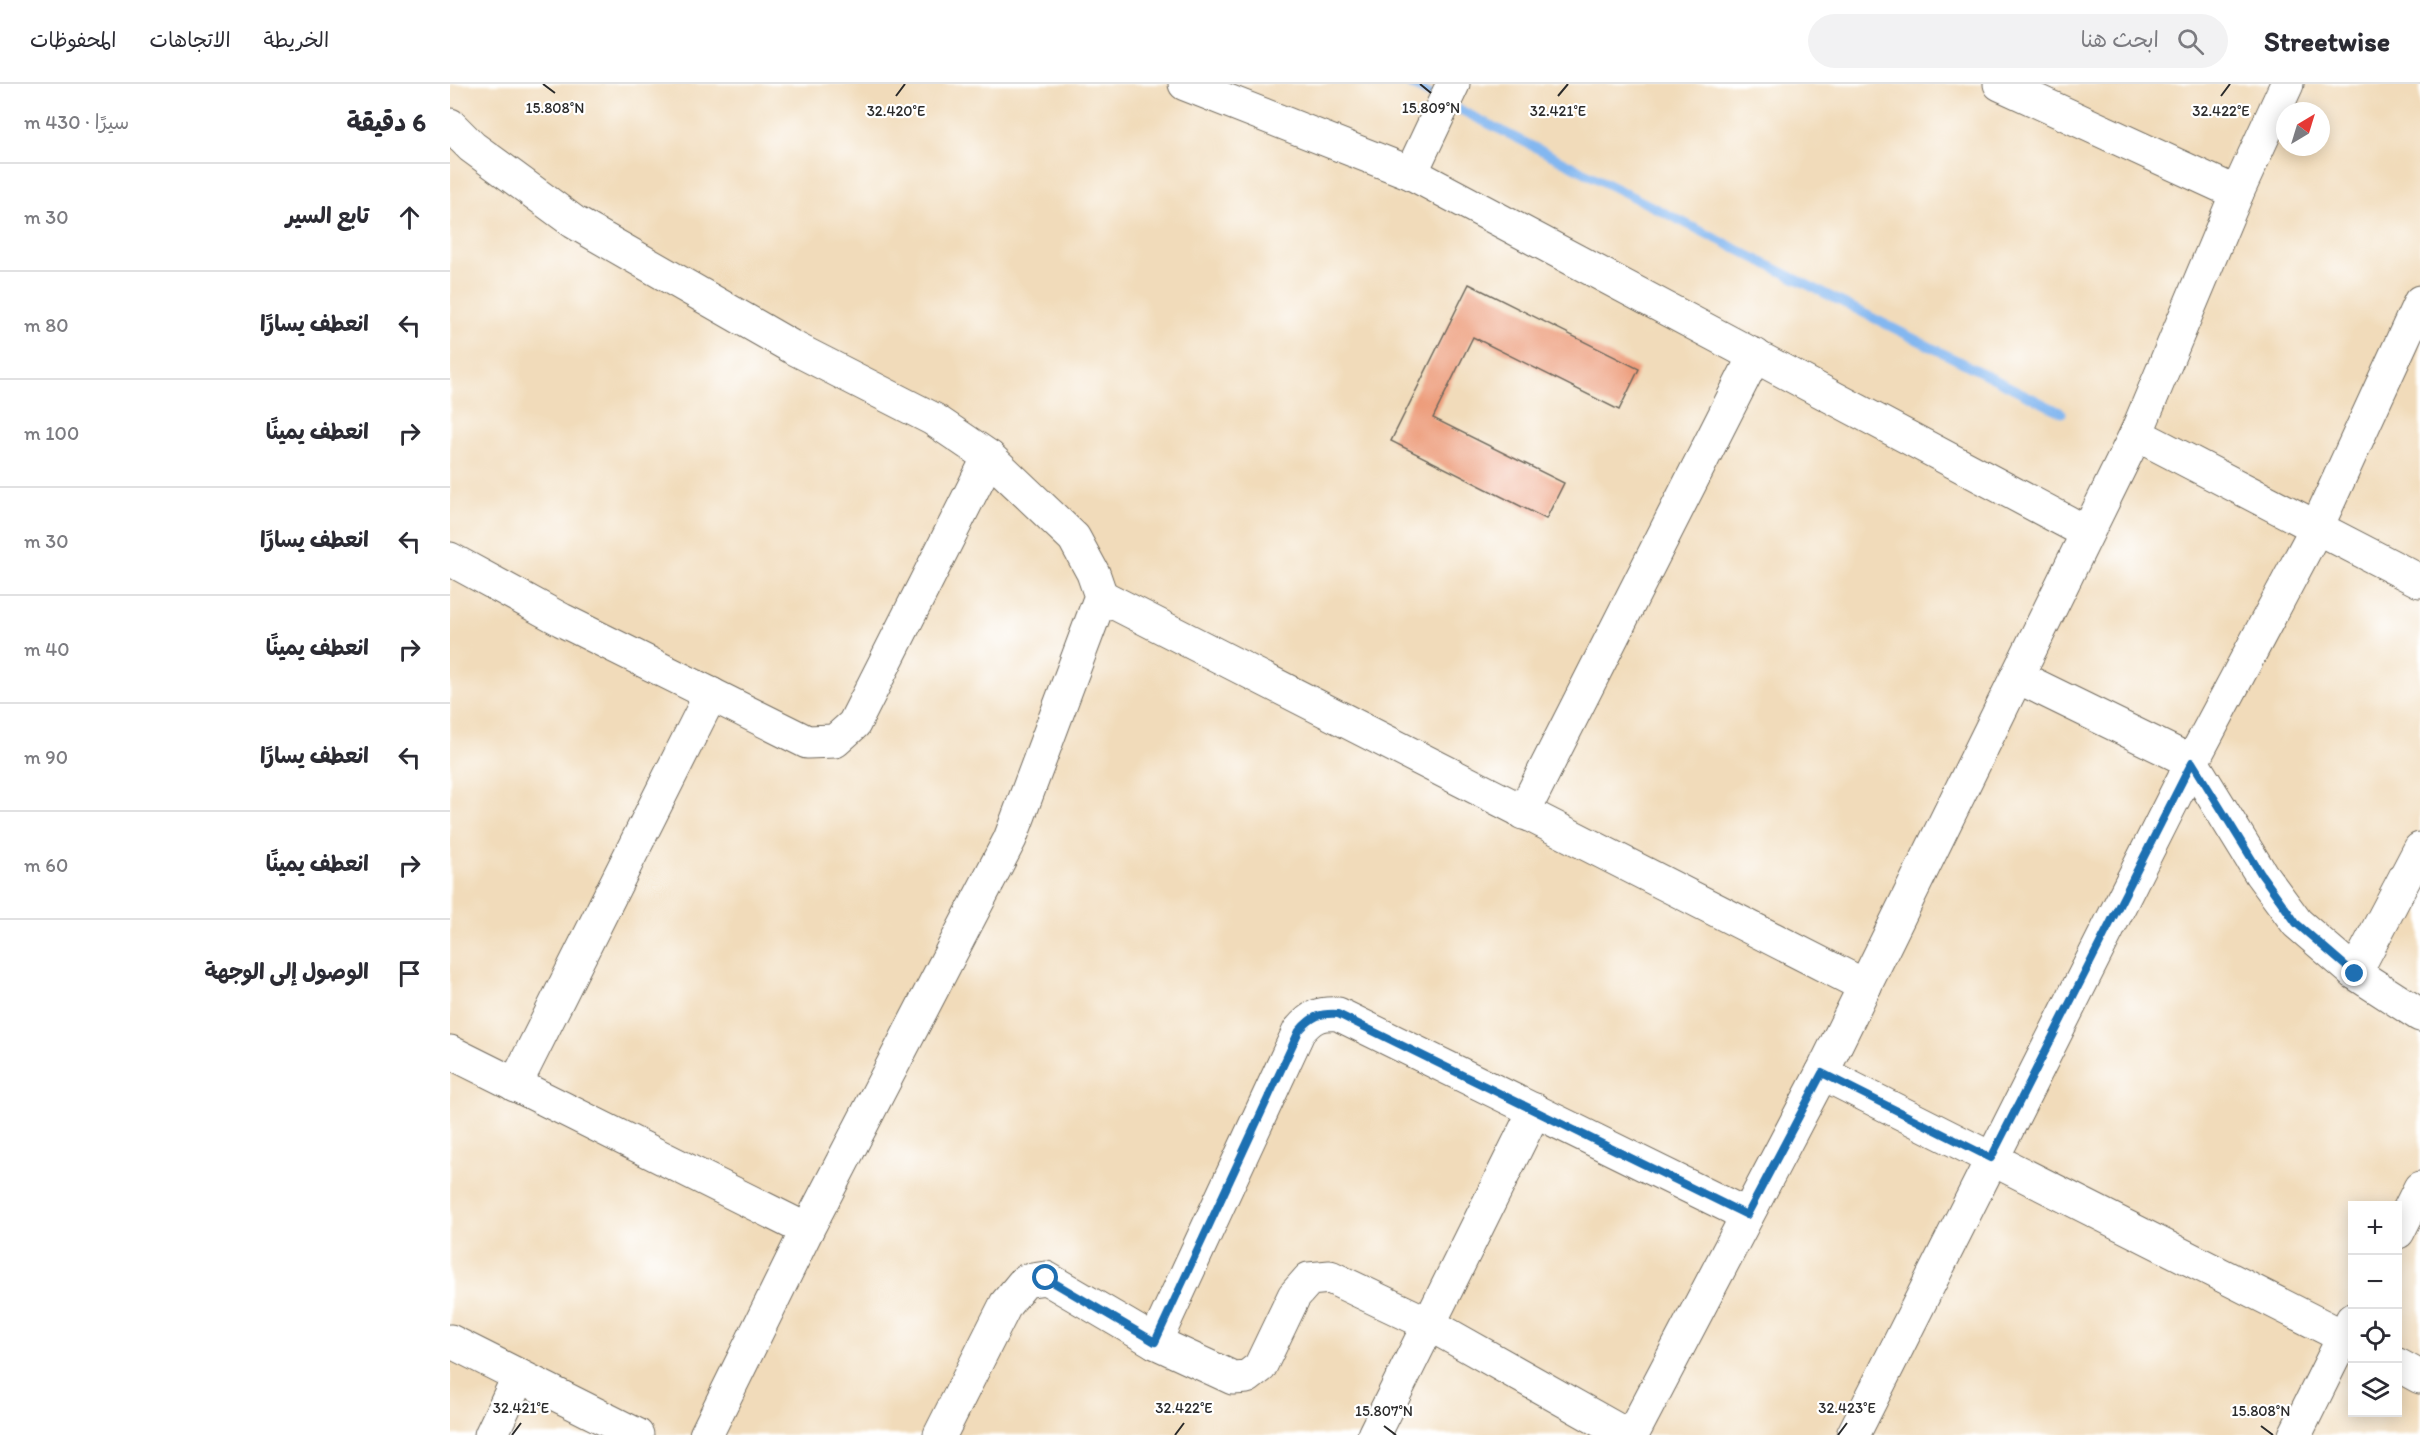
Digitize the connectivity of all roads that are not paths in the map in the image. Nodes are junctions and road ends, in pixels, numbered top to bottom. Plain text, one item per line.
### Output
1 (1185, 84) edge
2 (1453, 84) edge
3 (2000, 84) edge
4 (2287, 84) edge
5 (2036, 92) edge
6 (450, 125) edge
7 (1411, 172) junction
8 (2237, 193) junction
9 (2417, 313) edge
10 (1755, 355) junction
11 (2136, 434) junction
12 (989, 458) junction
13 (2316, 529) junction
14 (2086, 532) junction
15 (450, 559) edge
16 (2420, 581) edge
17 (1101, 596) junction
18 (2018, 677) junction
19 (711, 694) junction
20 (2192, 762) junction
21 (1523, 813) junction
22 (2420, 849) edge
23 (2355, 974) junction
24 (1865, 986) junction
25 (2420, 1015) edge
26 (450, 1052) edge
27 (1822, 1073) junction
28 (515, 1084) junction
29 (1534, 1110) junction
30 (1991, 1158) junction
31 (2420, 1188) edge
32 (1747, 1215) junction
33 (2402, 1222) edge
34 (807, 1230) junction
35 (1429, 1324) junction
36 (2348, 1331) edge
37 (2348, 1336) edge
38 (450, 1341) edge
39 (1155, 1342) junction
40 (2402, 1368) edge
41 (519, 1376) junction
42 (2420, 1377) edge
43 (491, 1435) edge
44 (637, 1435) edge
45 (706, 1435) edge
46 (939, 1435) edge
47 (1374, 1435) edge
48 (1626, 1435) edge
49 (1632, 1435) edge
50 (1853, 1435) edge
51 (2295, 1435) edge

1 - 7 street
2 - 7 street
3 - 5 street
4 - 8 street
5 - 8 street
6 - 12 street
7 - 10 street
8 - 11 street
9 - 13 street
10 - 14 street
10 - 21 street
11 - 13 street
11 - 14 street
12 - 17 street
12 - 19 street
13 - 16 street
13 - 20 street
14 - 18 street
15 - 19 street
17 - 21 street
17 - 34 street
18 - 20 street
18 - 24 street
19 - 28 street
20 - 23 street
20 - 30 street
21 - 24 street
22 - 23 street
23 - 25 street
24 - 27 street
26 - 28 street
27 - 30 street
27 - 32 street
28 - 34 street
29 - 32 street
29 - 35 street
29 - 39 street
30 - 36 street
30 - 50 street
31 - 33 street
32 - 49 street
34 - 45 street
35 - 39 street
35 - 47 street
35 - 48 street
37 - 51 street
38 - 41 street
39 - 46 street
40 - 42 street
41 - 43 street
41 - 44 street

